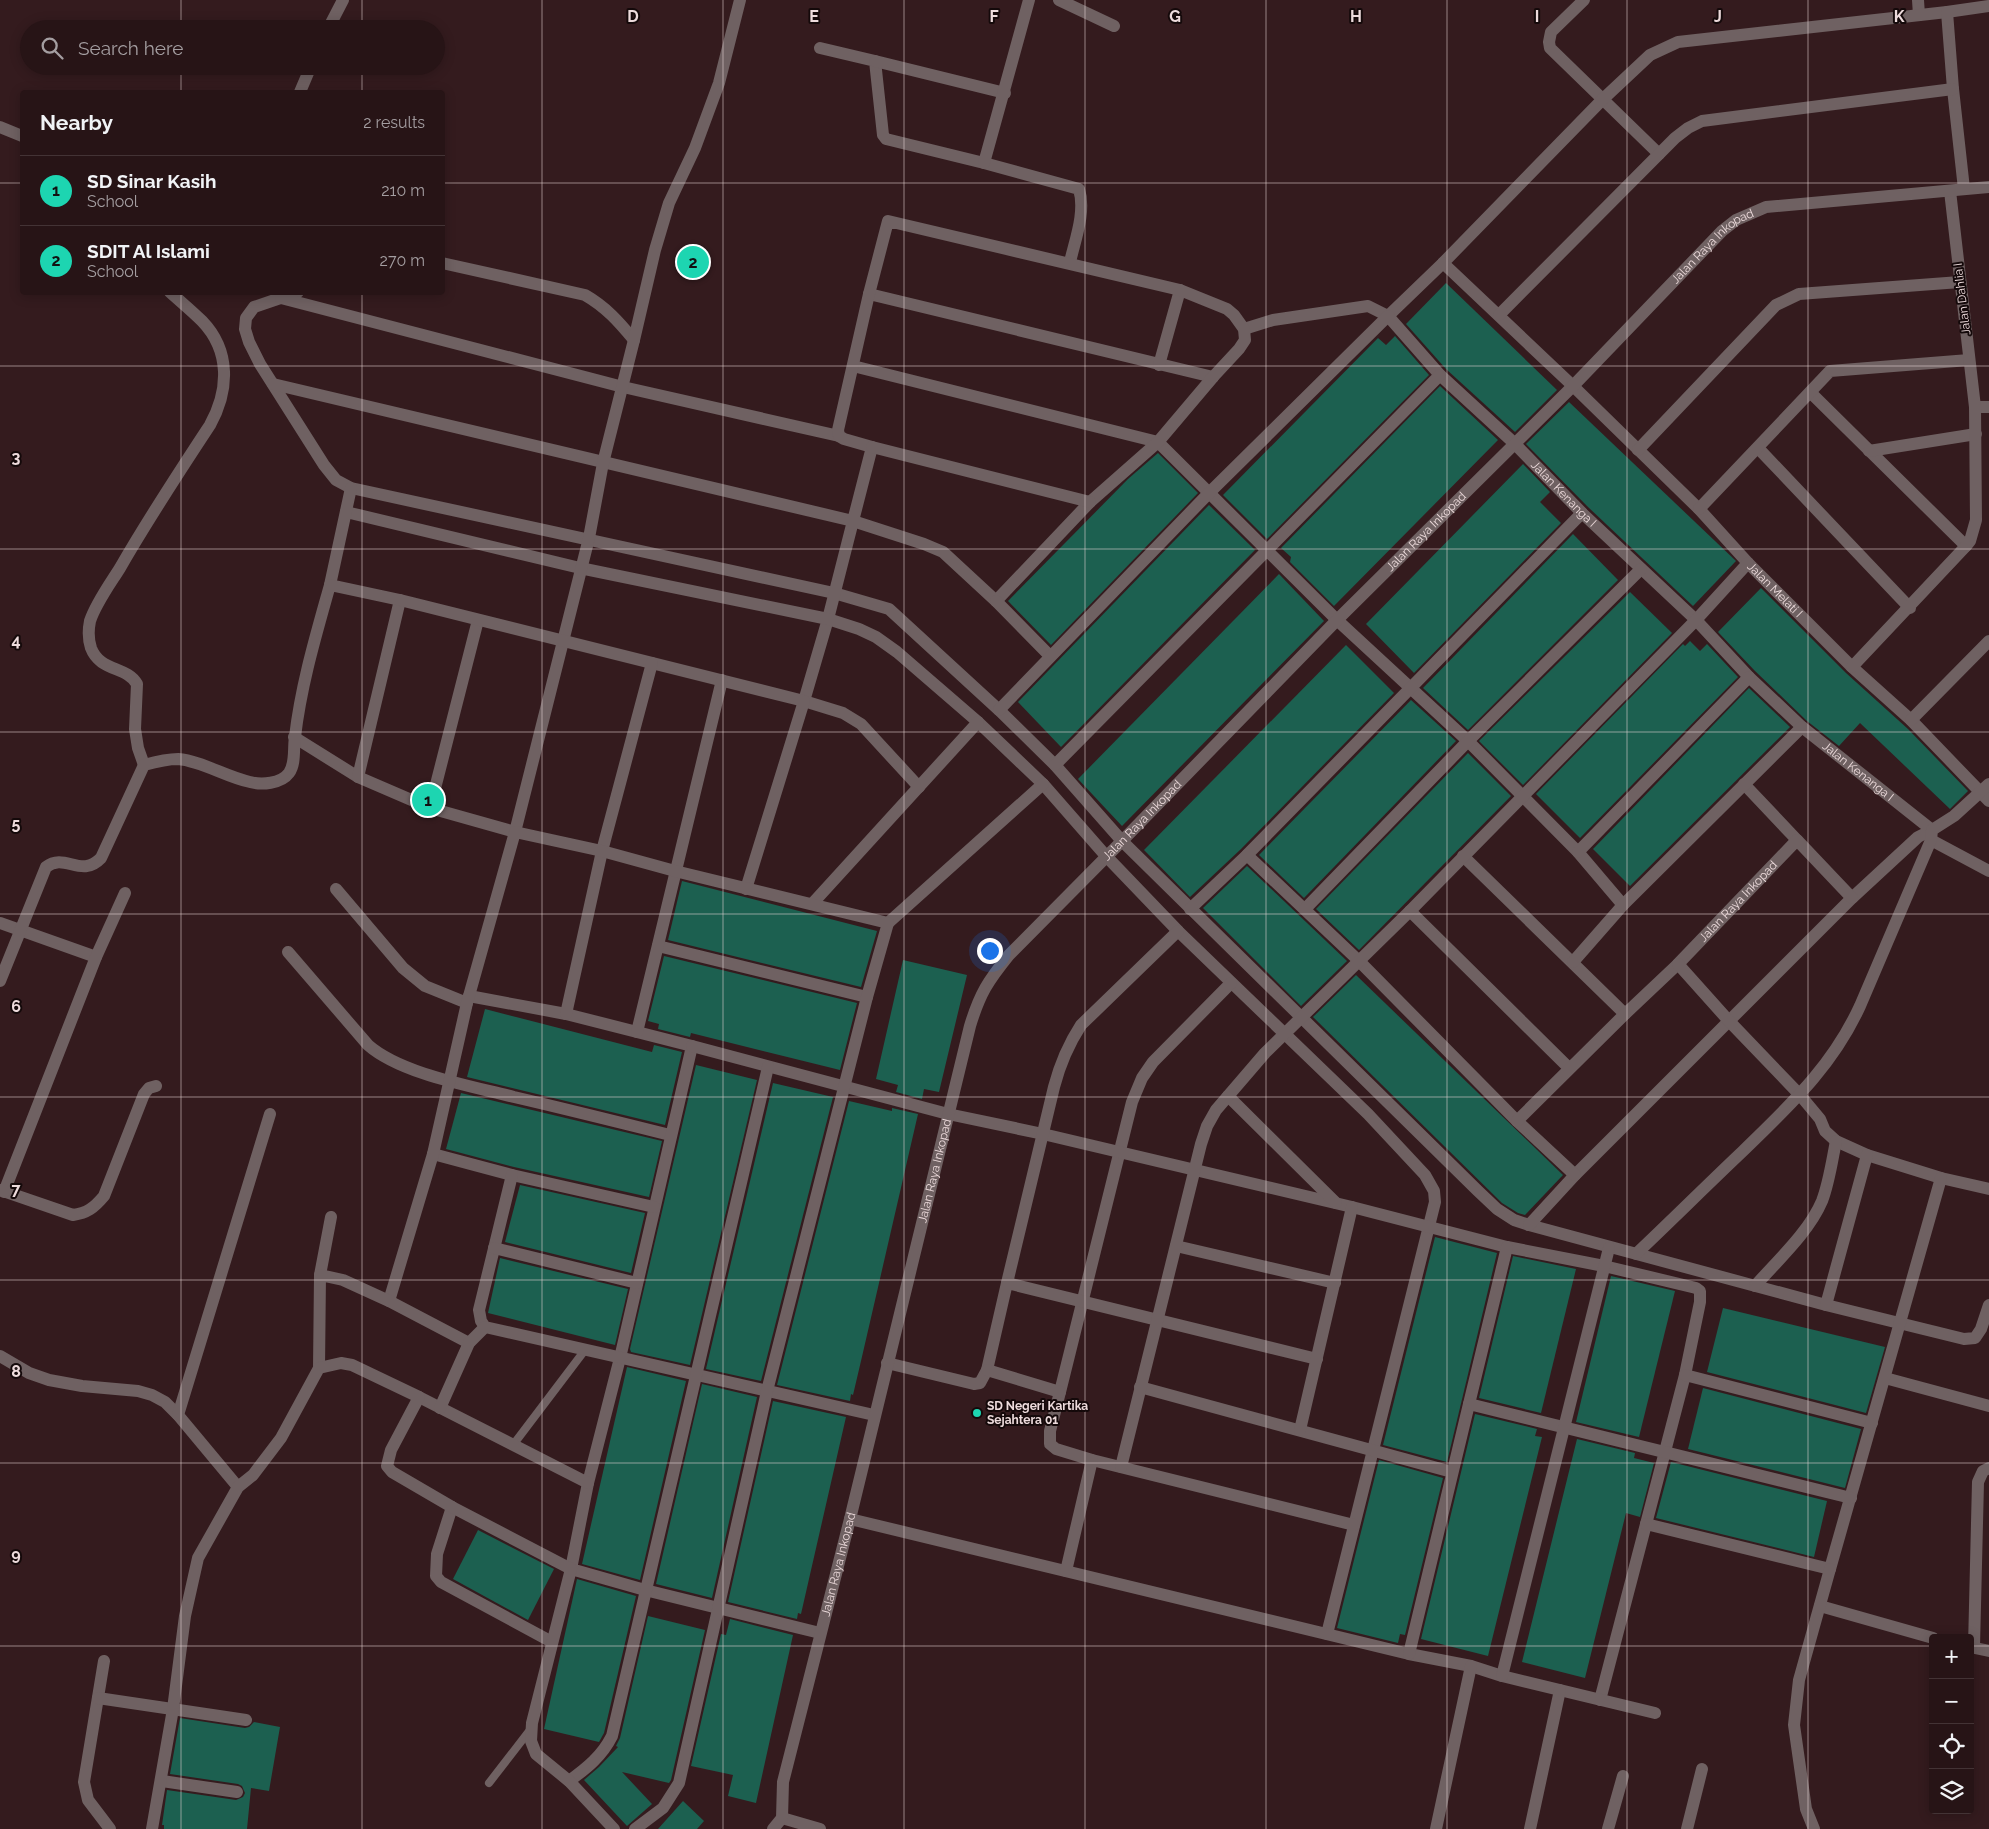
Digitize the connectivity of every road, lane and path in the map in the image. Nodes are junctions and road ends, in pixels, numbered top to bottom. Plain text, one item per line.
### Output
1 (343, 0) edge
2 (740, 0) edge
3 (1029, 0) edge
4 (1059, 0) edge
5 (1584, 0) edge
6 (1918, 0) edge
7 (1989, 6) edge
8 (1947, 12) junction
9 (1919, 15) junction
10 (333, 20) edge
11 (1114, 26) dead end
12 (820, 48) dead end
13 (875, 61) junction
14 (307, 75) edge
15 (1953, 89) junction
16 (301, 90) edge
17 (1005, 93) junction
18 (1602, 100) junction
19 (0, 127) edge
20 (20, 135) edge
21 (1659, 154) junction
22 (984, 163) junction
23 (1989, 187) edge
24 (1964, 189) junction
25 (1950, 191) junction
26 (1070, 262) junction
27 (1443, 263) junction
28 (445, 264) edge
29 (1960, 282) junction
30 (1180, 290) junction
31 (869, 294) junction
32 (173, 295) edge
33 (290, 295) edge
34 (281, 298) junction
35 (1498, 315) junction
36 (1388, 316) junction
37 (1244, 329) junction
38 (634, 340) junction
39 (1969, 360) junction
40 (1159, 365) junction
41 (853, 366) junction
42 (1440, 375) junction
43 (1213, 377) junction
44 (273, 384) junction
45 (1573, 386) junction
46 (623, 387) junction
47 (1811, 393) junction
48 (1975, 407) junction
49 (1989, 407) edge
50 (1976, 434) junction
51 (839, 436) junction
52 (1158, 442) junction
53 (1514, 443) junction
54 (872, 447) junction
55 (1758, 448) junction
56 (1638, 450) junction
57 (1869, 451) junction
58 (604, 463) junction
59 (352, 488) junction
60 (1210, 492) junction
61 (1090, 502) junction
62 (1700, 510) junction
63 (346, 512) junction
64 (1582, 513) junction
65 (853, 521) junction
66 (589, 538) junction
67 (1966, 546) junction
68 (1268, 551) junction
69 (1748, 564) junction
70 (580, 568) junction
71 (1641, 568) junction
72 (330, 585) junction
73 (834, 593) junction
74 (400, 600) junction
75 (996, 601) junction
76 (1910, 608) junction
77 (828, 619) junction
78 (478, 620) junction
79 (1337, 620) junction
80 (1696, 620) junction
81 (563, 641) junction
82 (1989, 642) edge
83 (1050, 656) junction
84 (652, 663) junction
85 (1852, 667) junction
86 (1749, 677) junction
87 (722, 680) junction
88 (1412, 688) junction
89 (804, 701) junction
90 (999, 710) junction
91 (1911, 720) junction
92 (978, 722) junction
93 (1802, 727) junction
94 (294, 737) junction
95 (1468, 741) junction
96 (1055, 764) junction
97 (144, 765) junction
98 (358, 777) junction
99 (1043, 784) junction
100 (1744, 784) junction
101 (918, 787) junction
102 (1986, 792) edge
103 (1523, 796) junction
104 (430, 808) junction
105 (515, 832) junction
106 (1931, 835) junction
107 (1797, 840) junction
108 (1122, 841) junction
109 (602, 851) junction
110 (1578, 852) junction
111 (1247, 855) junction
112 (1106, 856) junction
113 (1463, 856) junction
114 (674, 871) junction
115 (1989, 872) edge
116 (336, 889) dead end
117 (746, 889) junction
118 (125, 893) dead end
119 (1852, 898) junction
120 (812, 904) junction
121 (1622, 905) junction
122 (1190, 909) junction
123 (1305, 909) junction
124 (1410, 911) junction
125 (0, 923) edge
126 (888, 923) junction
127 (20, 930) junction
128 (1178, 931) junction
129 (658, 946) junction
130 (288, 952) dead end
131 (96, 957) junction
132 (1359, 961) junction
133 (1573, 962) junction
134 (1678, 964) junction
135 (0, 981) edge
136 (1231, 983) junction
137 (867, 997) junction
138 (468, 999) junction
139 (566, 1014) junction
140 (1625, 1014) junction
141 (1301, 1018) junction
142 (1728, 1021) junction
143 (636, 1032) junction
144 (1284, 1034) junction
145 (692, 1046) junction
146 (768, 1066) junction
147 (1570, 1068) junction
148 (449, 1081) junction
149 (156, 1086) dead end
150 (845, 1086) junction
151 (1800, 1095) junction
152 (1228, 1096) junction
153 (270, 1114) dead end
154 (948, 1114) junction
155 (1516, 1121) junction
156 (670, 1134) junction
157 (1043, 1134) junction
158 (1836, 1141) junction
159 (1120, 1152) junction
160 (433, 1154) junction
161 (1867, 1155) junction
162 (1196, 1170) junction
163 (512, 1175) junction
164 (1575, 1175) junction
165 (1942, 1178) junction
166 (1989, 1189) edge
167 (2, 1191) edge
168 (1337, 1204) junction
169 (654, 1207) junction
170 (1352, 1207) junction
171 (331, 1217) dead end
172 (1529, 1225) junction
173 (1429, 1228) junction
174 (1176, 1246) junction
175 (1506, 1247) junction
176 (494, 1248) junction
177 (1609, 1248) junction
178 (1636, 1254) junction
179 (1604, 1266) junction
180 (320, 1275) junction
181 (637, 1283) junction
182 (1007, 1283) junction
183 (1335, 1283) junction
184 (1755, 1286) junction
185 (389, 1301) junction
186 (1081, 1302) junction
187 (1826, 1305) junction
188 (1989, 1305) edge
189 (1158, 1318) junction
190 (1899, 1324) junction
191 (486, 1327) junction
192 (469, 1343) junction
193 (585, 1350) junction
194 (0, 1356) edge
195 (620, 1358) junction
196 (1317, 1359) junction
197 (887, 1363) junction
198 (319, 1368) junction
199 (987, 1370) junction
200 (696, 1375) junction
201 (1685, 1375) junction
202 (1884, 1378) junction
203 (1140, 1387) junction
204 (767, 1391) junction
205 (1060, 1392) junction
206 (419, 1397) junction
207 (1469, 1404) junction
208 (1989, 1406) edge
209 (440, 1408) junction
210 (178, 1415) junction
211 (874, 1415) junction
212 (1872, 1423) junction
213 (1565, 1427) junction
214 (1300, 1430) junction
215 (513, 1444) junction
216 (1374, 1450) junction
217 (1665, 1451) junction
218 (1092, 1460) junction
219 (1121, 1467) junction
220 (1989, 1468) edge
221 (1452, 1472) junction
222 (588, 1483) junction
223 (238, 1487) junction
224 (1851, 1498) junction
225 (452, 1507) junction
226 (850, 1519) junction
227 (1646, 1524) junction
228 (1354, 1525) junction
229 (571, 1569) junction
230 (1830, 1569) junction
231 (1066, 1571) junction
232 (645, 1590) junction
233 (1820, 1606) junction
234 (718, 1609) junction
235 (820, 1633) junction
236 (1327, 1634) junction
237 (1972, 1634) edge
238 (1929, 1637) edge
239 (552, 1642) junction
240 (1974, 1647) edge
241 (1989, 1650) edge
242 (1408, 1654) junction
243 (104, 1661) dead end
244 (1471, 1666) junction
245 (1502, 1676) junction
246 (1560, 1690) junction
247 (98, 1698) junction
248 (1600, 1700) junction
249 (173, 1709) junction
250 (1654, 1713) dead end
251 (246, 1720) dead end
252 (532, 1728) junction
253 (1702, 1769) dead end
254 (1623, 1776) dead end
255 (162, 1781) junction
256 (569, 1781) junction
257 (488, 1783) dead end
258 (237, 1792) dead end
259 (782, 1818) junction
260 (110, 1829) edge
261 (152, 1829) edge
262 (614, 1829) edge
263 (635, 1829) edge
264 (773, 1829) edge
265 (820, 1829) edge
266 (1436, 1829) edge
267 (1530, 1829) edge
268 (1608, 1829) edge
269 (1687, 1829) edge
270 (1814, 1829) edge

1 - 10 street
2 - 38 street
3 - 17 street
4 - 11 street
5 - 18 street
6 - 9 street
7 - 8 street
8 - 9 street
8 - 15 street
9 - 18 street
12 - 13 street
13 - 17 street
13 - 22 street
14 - 16 street
15 - 21 street
15 - 24 street
17 - 22 street
18 - 21 street
18 - 27 street
19 - 20 street
21 - 35 street
22 - 26 street
23 - 24 street, Jalan Raya Inkopad
24 - 25 street, Jalan Raya Inkopad
25 - 29 street, Jalan Dahlia I
25 - 45 street, Jalan Raya Inkopad
26 - 30 street
26 - 31 street
27 - 35 street, Jalan Melati I
27 - 36 street
28 - 38 street
29 - 39 street, Jalan Dahlia I
29 - 56 street
30 - 37 street
30 - 40 street
31 - 40 street
31 - 41 street
32 - 97 street
33 - 34 street
34 - 44 street
34 - 46 street
35 - 45 street, Jalan Melati I
36 - 37 street
36 - 42 street, Jalan Kenanga I
36 - 60 street
37 - 43 street
38 - 46 street
39 - 47 street
39 - 48 street, Jalan Dahlia I
40 - 43 street
41 - 51 street
41 - 52 street
42 - 53 street, Jalan Kenanga I
42 - 68 street
43 - 52 street
44 - 58 street
44 - 59 street
45 - 53 street, Jalan Raya Inkopad
45 - 56 street, Jalan Melati I
46 - 51 street
46 - 58 street
47 - 55 street
47 - 57 street
48 - 49 street
48 - 50 street
50 - 57 street
50 - 67 street
51 - 54 street
52 - 60 street
52 - 61 street
53 - 64 street, Jalan Kenanga I
53 - 79 street, Jalan Raya Inkopad
54 - 61 street
54 - 65 street
55 - 62 street
55 - 76 street
56 - 62 street, Jalan Melati I
57 - 67 street
58 - 65 street
58 - 66 street
59 - 63 street
59 - 66 street
60 - 68 street
60 - 83 street
61 - 75 street
62 - 69 street, Jalan Melati I
63 - 70 street
63 - 72 street
64 - 71 street, Jalan Kenanga I
64 - 88 street
65 - 73 street
65 - 75 street
66 - 70 street
66 - 73 street
67 - 76 street
68 - 79 street
68 - 96 street
69 - 80 street
69 - 85 street, Jalan Melati I
70 - 77 street
70 - 81 street
71 - 80 street, Jalan Kenanga I
71 - 95 street
72 - 74 street
72 - 94 street
73 - 77 street
73 - 90 street
74 - 78 street
74 - 98 street
75 - 83 street
76 - 85 street
77 - 89 street
77 - 92 street
78 - 81 street
78 - 104 street
79 - 88 street
79 - 108 street, Jalan Raya Inkopad
80 - 86 street, Jalan Kenanga I
80 - 103 street
81 - 84 street
81 - 105 street
82 - 91 street
83 - 90 street
84 - 87 street
84 - 109 street
85 - 91 street, Jalan Melati I
86 - 93 street, Jalan Kenanga I
86 - 110 street
87 - 89 street
87 - 114 street
88 - 95 street
88 - 111 street
89 - 101 street
89 - 117 street
90 - 96 street
91 - 102 street, Jalan Melati I
92 - 99 street
92 - 101 street
93 - 100 street
93 - 106 street, Jalan Kenanga I
94 - 97 street
94 - 98 street
95 - 103 street
95 - 123 street
96 - 108 street
97 - 127 street
98 - 104 street
99 - 112 street
99 - 126 street
100 - 107 street
100 - 121 street
101 - 120 street
102 - 106 street
103 - 110 street
103 - 113 street
104 - 105 street
105 - 109 street
105 - 138 street
106 - 115 street
106 - 119 street
106 - 151 street
107 - 119 street
107 - 134 street, Jalan Raya Inkopad
108 - 112 street, Jalan Raya Inkopad
108 - 122 street
109 - 114 street
109 - 139 street
110 - 121 street
111 - 122 street
111 - 123 street
112 - 128 street
112 - 154 street, Jalan Raya Inkopad
113 - 124 street
113 - 133 street
114 - 117 street
114 - 129 street
116 - 138 street
117 - 120 street
118 - 131 street
119 - 142 street
120 - 126 street
121 - 133 street
122 - 141 street
123 - 132 street
124 - 132 street
124 - 147 street
125 - 127 street
126 - 137 street
127 - 131 street
127 - 135 street
128 - 136 street
128 - 157 street
129 - 137 street
129 - 143 street
130 - 148 street
131 - 167 street
132 - 141 street
132 - 155 street
133 - 140 street
134 - 140 street, Jalan Raya Inkopad
134 - 142 street
136 - 144 street
136 - 159 street
137 - 150 street
138 - 139 street
138 - 148 street
139 - 143 street
140 - 147 street, Jalan Raya Inkopad
141 - 144 street
141 - 172 street
142 - 151 street
142 - 164 street
143 - 145 street
144 - 152 street
144 - 173 street
145 - 146 street
145 - 156 street
146 - 150 street
146 - 200 street
147 - 155 street, Jalan Raya Inkopad
148 - 156 street
148 - 160 street
149 - 167 street
150 - 154 street
150 - 204 street
151 - 158 street
151 - 178 street
152 - 162 street
152 - 168 street
153 - 210 street
154 - 157 street
154 - 197 street, Jalan Raya Inkopad
155 - 164 street
156 - 169 street
157 - 159 street
157 - 182 street
158 - 161 street
158 - 184 street
159 - 162 street
159 - 186 street
160 - 163 street
160 - 185 street
161 - 165 street
161 - 187 street
162 - 168 street
162 - 174 street
163 - 169 street
163 - 176 street
164 - 172 street
165 - 166 street
165 - 190 street
168 - 170 street
169 - 181 street
170 - 173 street
170 - 183 street
171 - 180 street
172 - 177 street
173 - 175 street
173 - 216 street
174 - 183 street
174 - 189 street
175 - 179 street
175 - 207 street
176 - 181 street
176 - 191 street
177 - 178 street
177 - 179 street
178 - 184 street
179 - 201 street
179 - 213 street
180 - 185 street
180 - 198 street
181 - 195 street
182 - 186 street
182 - 199 street
183 - 196 street
184 - 187 street
185 - 192 street
186 - 189 street
186 - 205 street
187 - 190 street
188 - 190 street
189 - 196 street
189 - 203 street
190 - 202 street
191 - 192 street
191 - 193 street
192 - 209 street
193 - 195 street
193 - 215 lane
194 - 210 street
195 - 200 street
195 - 222 street
196 - 214 street
197 - 199 street
197 - 211 street, Jalan Raya Inkopad
198 - 206 street
198 - 223 street
199 - 205 street
200 - 204 street
200 - 232 street
201 - 212 street
201 - 217 street
202 - 208 street
202 - 212 street
203 - 214 street
203 - 219 street
204 - 211 street
204 - 234 street
205 - 218 street
206 - 209 street
206 - 225 street
207 - 213 street
207 - 221 street
209 - 215 street
210 - 223 street
211 - 226 street, Jalan Raya Inkopad
212 - 224 street
213 - 217 street
213 - 245 street
214 - 216 street
215 - 222 street
216 - 221 street
216 - 228 street
217 - 224 street
217 - 227 street
218 - 219 street
218 - 231 street
219 - 228 street
220 - 237 street
221 - 242 street
222 - 229 street
223 - 249 street
224 - 230 street
225 - 229 street
225 - 239 street
226 - 231 street
226 - 235 street, Jalan Raya Inkopad
227 - 230 street
227 - 248 street
228 - 236 street
229 - 232 street
229 - 239 street
230 - 233 street
231 - 236 street
232 - 234 street
232 - 256 street
233 - 238 street
233 - 270 street
234 - 235 street
234 - 263 street
235 - 259 street, Jalan Raya Inkopad
236 - 242 street
239 - 252 street
240 - 241 street
242 - 244 street
243 - 247 street
244 - 245 street
244 - 266 street
245 - 246 street
246 - 248 street
246 - 267 street
247 - 249 street
247 - 260 street
248 - 250 street
249 - 251 street
249 - 255 street
252 - 256 street
252 - 257 lane
253 - 269 street
254 - 268 street
255 - 258 street
255 - 261 street
256 - 262 street
259 - 264 street
259 - 265 street

